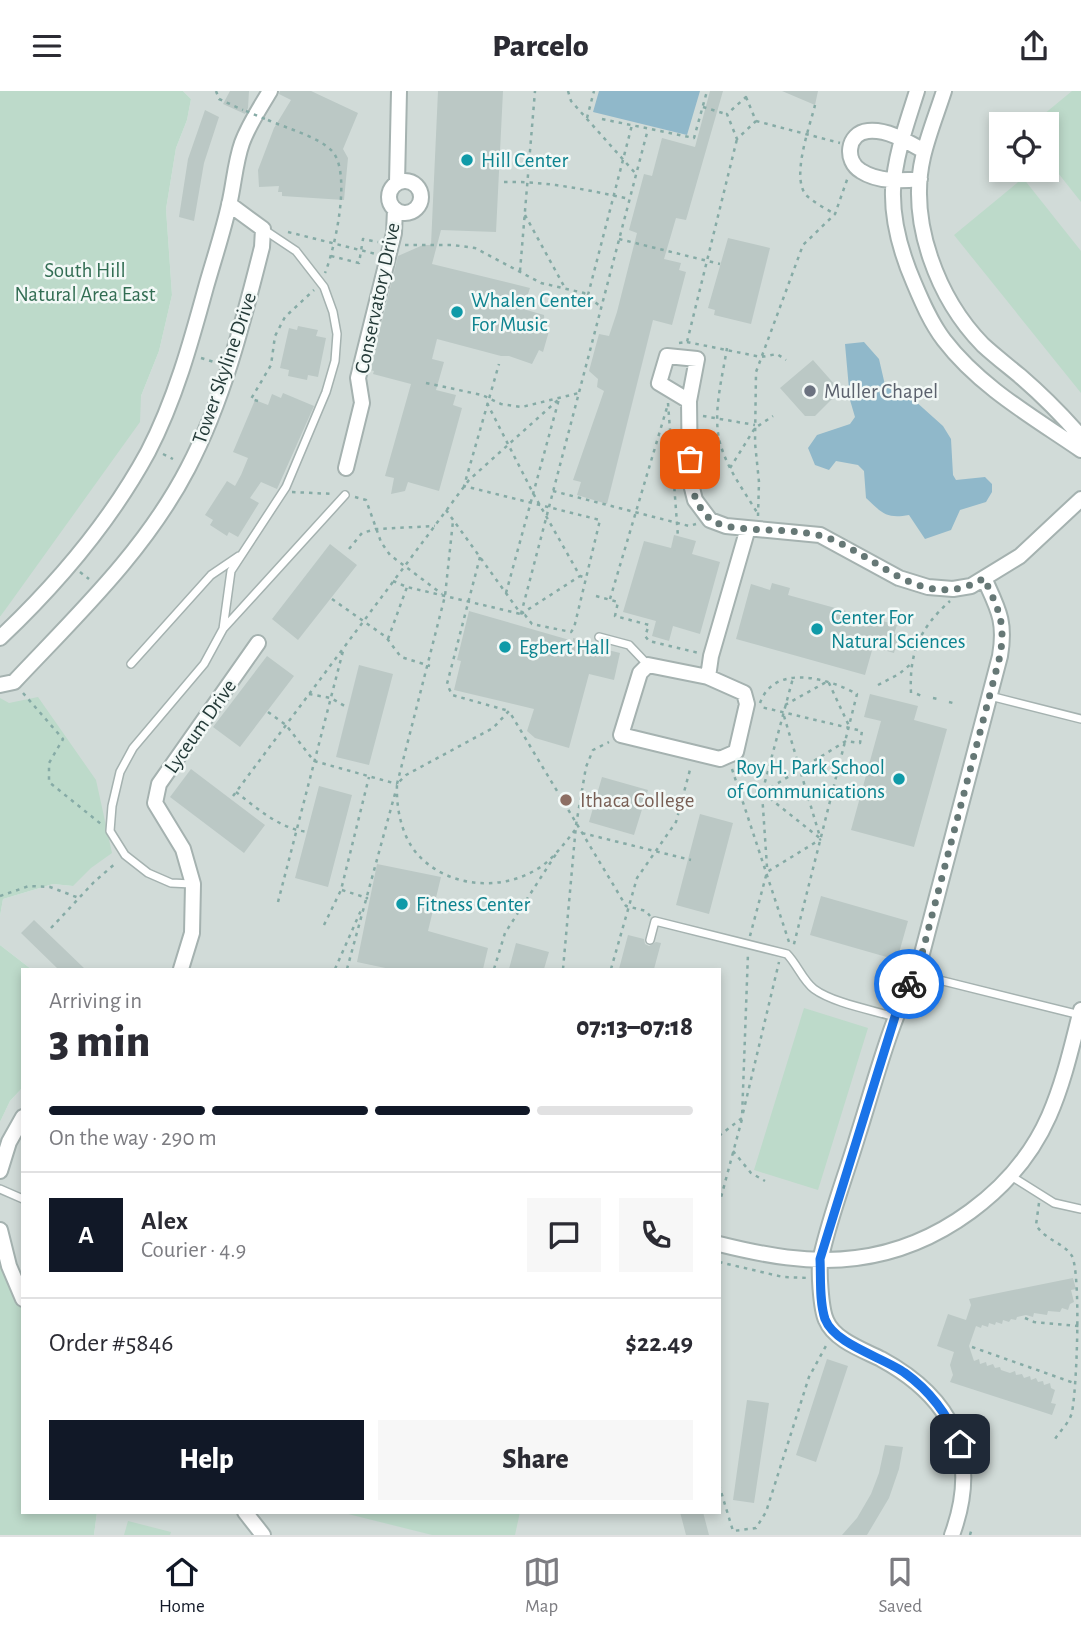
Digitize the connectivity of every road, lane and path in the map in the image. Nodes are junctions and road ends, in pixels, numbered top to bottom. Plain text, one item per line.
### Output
1 (216, 91) edge
2 (270, 91) edge
3 (399, 91) edge
4 (535, 91) edge
5 (568, 91) edge
6 (594, 91) edge
7 (707, 91) edge
8 (748, 91) edge
9 (917, 91) edge
10 (944, 91) edge
11 (746, 97) junction
12 (815, 104) dead end
13 (703, 107) junction
14 (727, 114) junction
15 (587, 118) junction
16 (602, 118) dead end
17 (265, 119) dead end
18 (756, 121) junction
19 (632, 125) junction
20 (648, 129) junction
21 (808, 135) junction
22 (901, 138) junction
23 (737, 139) junction
24 (850, 146) junction
25 (925, 151) junction
26 (623, 159) junction
27 (853, 164) junction
28 (636, 174) junction
29 (920, 179) junction
30 (527, 181) junction
31 (894, 181) junction
32 (504, 182) dead end
33 (397, 183) junction
34 (614, 195) junction
35 (630, 199) junction
36 (229, 204) junction
37 (395, 209) junction
38 (835, 214) junction
39 (525, 215) junction
40 (264, 229) junction
41 (288, 232) dead end
42 (619, 239) junction
43 (390, 251) junction
44 (331, 256) dead end
45 (707, 261) junction
46 (720, 264) dead end
47 (520, 271) junction
48 (565, 288) junction
49 (588, 296) junction
50 (601, 307) junction
51 (687, 342) junction
52 (673, 344) dead end
53 (727, 348) junction
54 (761, 357) junction
55 (201, 358) dead end
56 (786, 360) dead end
57 (214, 362) dead end
58 (499, 364) dead end
59 (426, 383) dead end
60 (579, 393) junction
61 (559, 399) junction
62 (488, 401) junction
63 (668, 403) junction
64 (689, 408) junction
65 (773, 416) dead end
66 (719, 419) junction
67 (755, 427) junction
68 (1081, 437) edge
69 (508, 444) junction
70 (1081, 450) edge
71 (163, 454) dead end
72 (173, 459) dead end
73 (346, 468) dead end
74 (730, 468) junction
75 (464, 486) junction
76 (553, 491) junction
77 (283, 492) junction
78 (533, 493) junction
79 (345, 495) junction
80 (1081, 499) edge
81 (531, 503) junction
82 (540, 505) junction
83 (549, 507) junction
84 (446, 510) junction
85 (634, 512) junction
86 (547, 517) junction
87 (710, 520) junction
88 (453, 521) junction
89 (677, 523) junction
90 (755, 523) junction
91 (435, 526) junction
92 (376, 529) junction
93 (678, 537) dead end
94 (349, 549) dead end
95 (243, 554) junction
96 (480, 557) junction
97 (405, 566) junction
98 (80, 572) dead end
99 (580, 576) junction
100 (586, 578) junction
101 (984, 578) junction
102 (89, 579) dead end
103 (393, 581) junction
104 (407, 587) junction
105 (506, 593) junction
106 (958, 594) dead end
107 (445, 596) junction
108 (596, 596) dead end
109 (332, 599) dead end
110 (610, 599) junction
111 (469, 602) junction
112 (521, 614) junction
113 (363, 621) junction
114 (223, 629) junction
115 (598, 637) dead end
116 (0, 638) edge
117 (387, 639) junction
118 (258, 643) dead end
119 (343, 648) junction
120 (711, 656) junction
121 (912, 663) junction
122 (131, 664) dead end
123 (648, 665) junction
124 (428, 666) junction
125 (708, 677) junction
126 (793, 678) junction
127 (828, 681) junction
128 (7, 683) edge
129 (878, 685) dead end
130 (911, 693) dead end
131 (309, 694) junction
132 (917, 694) dead end
133 (922, 696) dead end
134 (989, 696) junction
135 (331, 698) junction
136 (933, 698) dead end
137 (938, 699) dead end
138 (948, 702) dead end
139 (953, 703) dead end
140 (785, 705) junction
141 (348, 708) dead end
142 (509, 711) junction
143 (268, 712) dead end
144 (783, 712) junction
145 (1081, 719) edge
146 (286, 725) junction
147 (850, 728) junction
148 (621, 735) junction
149 (846, 741) junction
150 (695, 753) junction
151 (727, 756) junction
152 (314, 761) junction
153 (800, 769) junction
154 (369, 776) junction
155 (397, 784) junction
156 (739, 787) junction
157 (762, 793) junction
158 (576, 822) junction
159 (102, 825) dead end
160 (575, 830) junction
161 (297, 831) junction
162 (308, 832) dead end
163 (582, 833) junction
164 (821, 839) junction
165 (558, 851) junction
166 (655, 851) junction
167 (125, 855) junction
168 (691, 860) dead end
169 (767, 871) junction
170 (193, 884) junction
171 (341, 890) junction
172 (0, 896) edge
173 (79, 898) junction
174 (367, 898) junction
175 (278, 902) dead end
176 (628, 906) junction
177 (655, 921) junction
178 (324, 925) dead end
179 (51, 929) dead end
180 (650, 940) dead end
181 (748, 944) junction
182 (781, 952) junction
183 (181, 968) edge
184 (335, 968) edge
185 (347, 968) edge
186 (494, 968) edge
187 (564, 968) edge
188 (611, 968) edge
189 (914, 974) junction
190 (1081, 1013) edge
191 (895, 1017) junction
192 (742, 1118) junction
193 (21, 1121) edge
194 (721, 1134) edge
195 (733, 1151) junction
196 (0, 1171) edge
197 (1011, 1176) junction
198 (765, 1181) dead end
199 (0, 1189) edge
200 (721, 1197) edge
201 (1042, 1197) junction
202 (21, 1198) edge
203 (1081, 1209) edge
204 (0, 1230) edge
205 (721, 1244) edge
206 (820, 1259) junction
207 (721, 1262) edge
208 (821, 1279) junction
209 (21, 1294) edge
210 (1025, 1318) dead end
211 (1079, 1326) junction
212 (838, 1334) junction
213 (972, 1347) dead end
214 (1074, 1383) junction
215 (1055, 1439) dead end
216 (721, 1492) edge
217 (247, 1514) edge
218 (972, 1528) dead end
219 (263, 1535) edge
220 (952, 1535) edge
221 (970, 1535) edge

1 - 17 path, bridge
2 - 36 street, Tower Skyline Drive
3 - 33 street
4 - 30 path
5 - 15 path
6 - 15 path
7 - 13 path
8 - 11 path
9 - 22 street
10 - 25 street
11 - 14 path
11 - 18 path
12 - 21 path
13 - 14 path
13 - 20 path
14 - 23 path
15 - 26 path
16 - 19 path
18 - 21 path
18 - 23 path
19 - 20 path
19 - 26 path
20 - 28 path
21 - 24 path
21 - 38 path
22 - 24 street
22 - 25 street
22 - 31 street
23 - 45 path
24 - 27 street
25 - 29 street
26 - 28 path
26 - 34 path
27 - 31 street
27 - 38 path
28 - 35 path
29 - 31 street
29 - 68 street
30 - 32 path
30 - 34 path
30 - 39 path
31 - 70 street
33 - 37 street
33 - 37 street
34 - 35 path
34 - 49 path
35 - 42 path
36 - 40 street
36 - 116 street, Tower Skyline Drive
37 - 43 street, Conservatory Drive
38 - 54 path
39 - 47 path
39 - 48 path
40 - 77 lane
40 - 128 street, Tower Skyline Drive
41 - 43 path, bridge
42 - 45 path
42 - 50 path
43 - 44 path
43 - 47 path
43 - 73 street, Conservatory Drive
45 - 46 path
45 - 51 path
47 - 48 path
48 - 49 path
49 - 50 path
50 - 60 path
51 - 52 path
51 - 53 path
53 - 54 path
53 - 66 path
54 - 56 path
54 - 67 path
55 - 57 path
58 - 62 path
59 - 62 path
60 - 61 path
60 - 76 path
61 - 62 path
61 - 69 path
61 - 78 path
62 - 69 path
62 - 75 path
63 - 64 path
63 - 85 path
63 - 89 path
64 - 66 path
64 - 87 street
65 - 67 path
66 - 67 path
66 - 74 path
67 - 74 path
67 - 90 path
69 - 75 path
69 - 78 path
71 - 72 path
74 - 90 path
75 - 81 path
75 - 84 path
76 - 83 path
76 - 85 path
77 - 79 path
77 - 95 lane
78 - 81 path
78 - 82 path
79 - 92 path
79 - 114 lane
80 - 101 street
81 - 82 path
81 - 105 path
82 - 83 path
82 - 86 path
83 - 86 path
83 - 100 path
84 - 88 path
84 - 91 path
85 - 89 path
85 - 110 path
86 - 99 path
86 - 112 path
87 - 89 path
87 - 90 street
88 - 96 path
88 - 107 path
89 - 93 path
90 - 101 street
90 - 120 street
91 - 92 path
91 - 97 path
92 - 94 path
92 - 97 path
95 - 114 lane
95 - 122 lane
96 - 105 path
96 - 111 path
97 - 103 path
97 - 107 path
98 - 102 path
99 - 100 path
99 - 112 path
100 - 112 path
101 - 134 street
103 - 104 path
103 - 113 path
104 - 107 path
104 - 117 path
105 - 112 path
106 - 121 path
107 - 111 path
107 - 124 path
108 - 110 path
109 - 113 path
110 - 120 path
111 - 112 path
111 - 142 path
113 - 117 path
113 - 119 path
114 - 167 lane
115 - 123 lane
117 - 124 path
118 - 170 street, Lyceum Drive
119 - 131 path
119 - 135 path
120 - 125 street
121 - 129 path
121 - 130 path
123 - 125 street
123 - 148 street
124 - 155 path
125 - 151 street
126 - 127 path
126 - 140 path
126 - 144 path
127 - 140 path
127 - 147 path
127 - 147 path
128 - 159 path
131 - 135 path
131 - 146 path
132 - 133 path
134 - 145 lane
134 - 189 street
135 - 141 path
135 - 152 path
136 - 137 path
138 - 139 path
140 - 144 path
142 - 155 path
142 - 158 path
143 - 146 path
144 - 147 path
144 - 153 path
144 - 157 path
146 - 152 path
146 - 161 path
147 - 149 path
147 - 149 path
148 - 150 street
148 - 158 path
149 - 153 path
149 - 164 path
150 - 151 street
150 - 166 path
151 - 156 path
152 - 154 path
152 - 161 path
153 - 157 path
153 - 164 path
154 - 155 path
154 - 171 path
155 - 165 path
155 - 174 path
156 - 157 path
156 - 169 path
157 - 164 path
157 - 169 path
158 - 160 path
158 - 163 path
160 - 165 path
160 - 187 path
161 - 162 path
161 - 175 path
163 - 166 path
163 - 176 path
164 - 169 path
164 - 169 path
165 - 186 path
166 - 168 path
166 - 176 path
167 - 170 lane
167 - 173 path
169 - 181 path
170 - 183 street, Lyceum Drive
171 - 174 path
171 - 178 path
172 - 173 path
173 - 179 path
174 - 184 path
174 - 185 path
176 - 177 path
176 - 188 path
177 - 180 lane
177 - 181 lane
181 - 182 lane
181 - 192 path
182 - 191 lane
182 - 192 path
189 - 190 lane
189 - 191 street
190 - 197 street
191 - 206 street
192 - 194 path
192 - 195 path
193 - 196 street
195 - 198 path
195 - 200 path
197 - 201 lane
197 - 206 street
199 - 202 lane
201 - 203 lane
201 - 211 path
204 - 209 street
205 - 206 street
206 - 208 street
207 - 208 path
208 - 212 street
210 - 211 path
211 - 214 path
212 - 216 path
212 - 220 street
213 - 214 path
214 - 215 path
217 - 219 street
218 - 221 path

